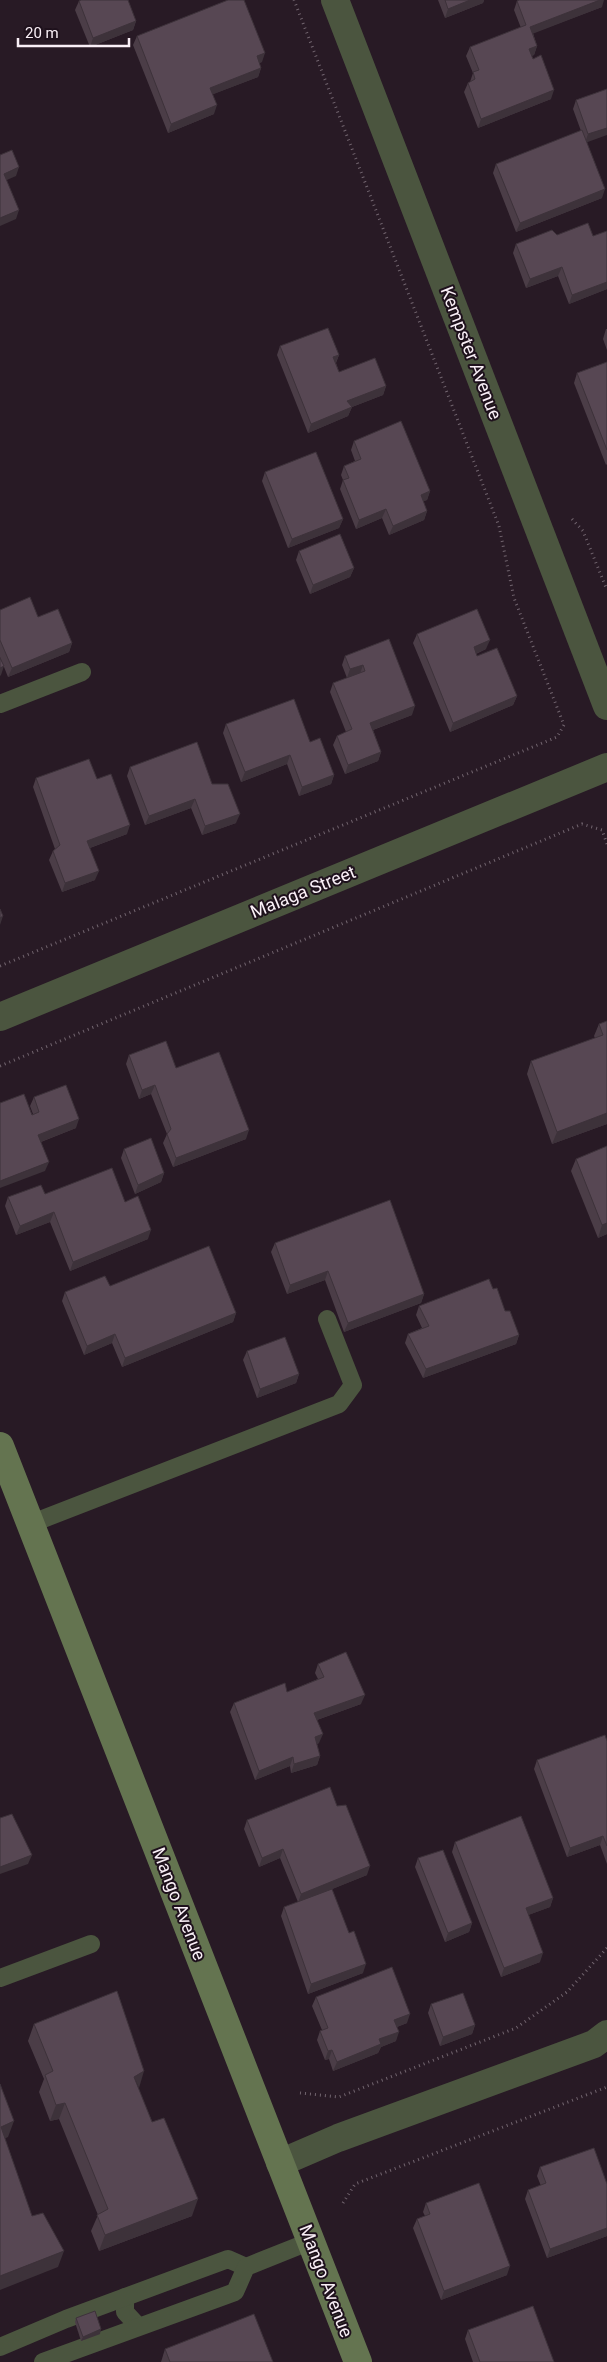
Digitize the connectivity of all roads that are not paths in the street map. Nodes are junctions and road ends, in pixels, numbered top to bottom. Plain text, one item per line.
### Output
1 (335, 0) edge
2 (82, 672) dead end
3 (0, 704) edge
4 (607, 706) edge
5 (607, 767) edge
6 (0, 1017) edge
7 (327, 1319) dead end
8 (0, 1446) edge
9 (30, 1524) junction
10 (91, 1944) dead end
11 (0, 1978) edge
12 (607, 2034) edge
13 (280, 2163) junction
14 (311, 2241) junction
15 (246, 2267) junction
16 (125, 2297) junction
17 (138, 2326) junction
18 (0, 2347) edge
19 (42, 2362) edge
20 (358, 2362) edge

1 - 4 street, Kempster Avenue
2 - 3 lane
5 - 6 street, Malaga Street
7 - 9 lane
8 - 9 street, Mango Avenue
9 - 13 street, Mango Avenue
10 - 11 lane
12 - 13 street
13 - 14 street, Mango Avenue
14 - 15 lane
14 - 20 street, Mango Avenue
15 - 16 lane
15 - 17 lane
16 - 17 lane
16 - 18 lane
17 - 19 lane

